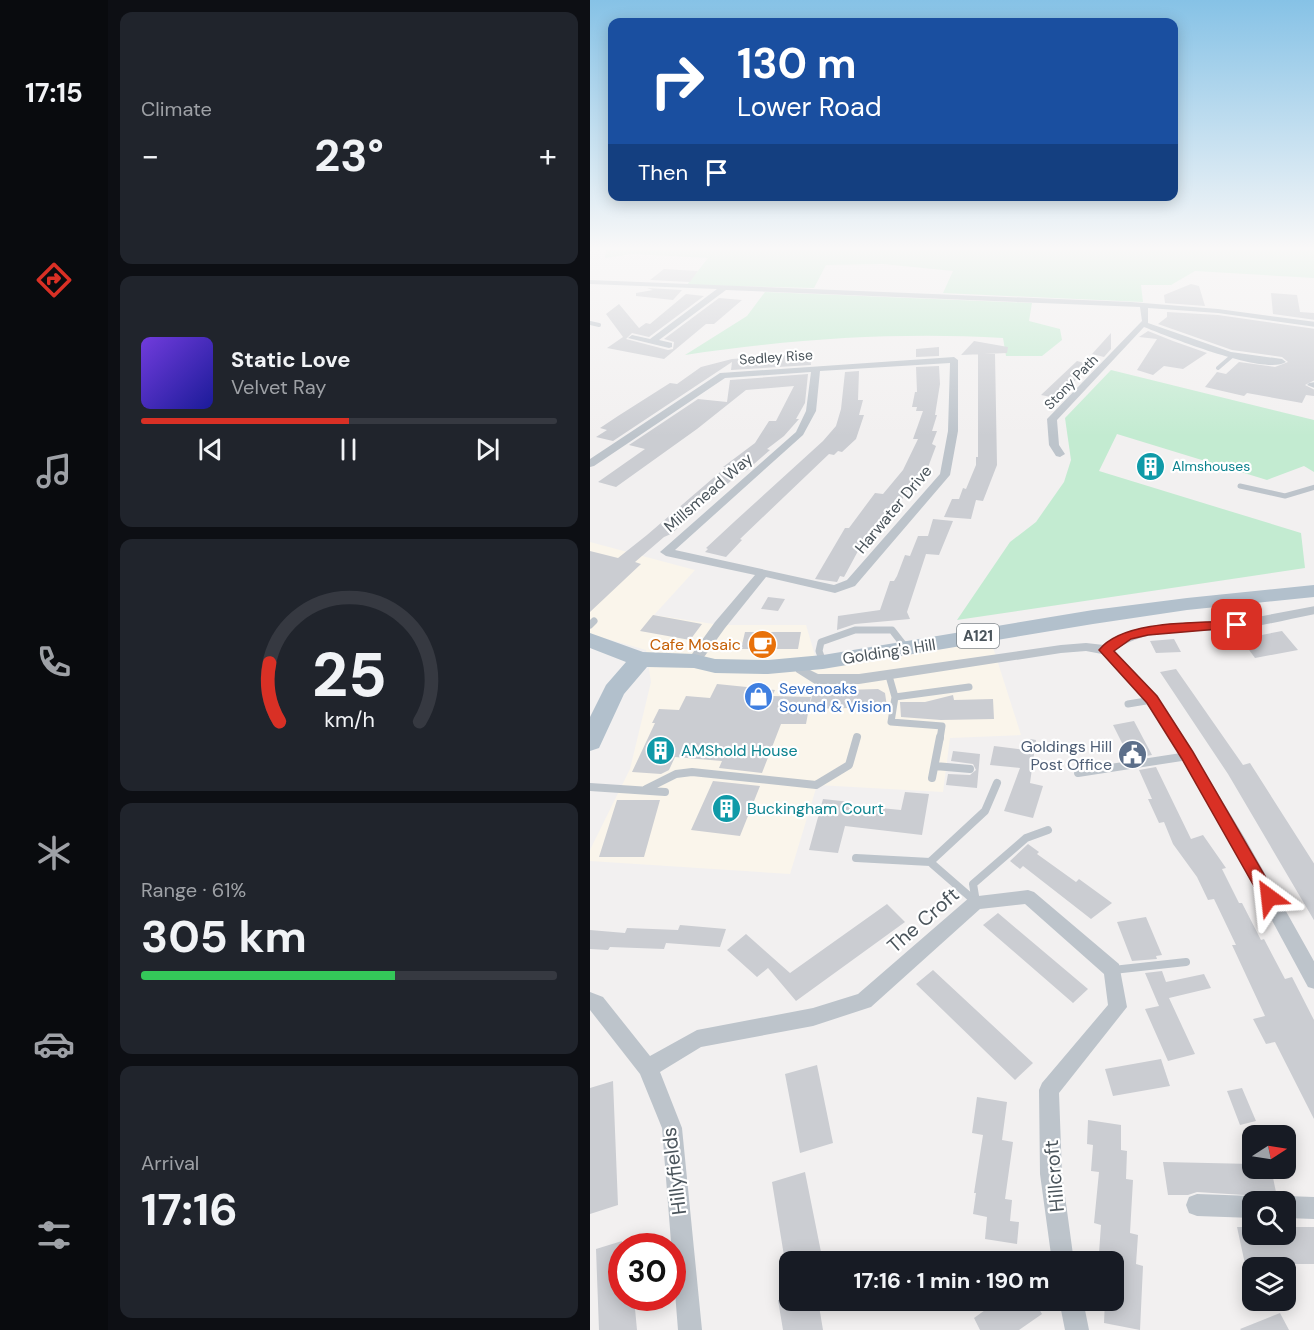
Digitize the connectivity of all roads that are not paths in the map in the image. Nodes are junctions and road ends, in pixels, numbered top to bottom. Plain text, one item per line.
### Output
1 (693, 312) edge
2 (1145, 312) edge
3 (1226, 312) edge
4 (590, 323) edge
5 (1143, 324) junction
6 (599, 325) dead end
7 (1314, 325) edge
8 (632, 338) dead end
9 (653, 341) junction
10 (669, 345) dead end
11 (1232, 356) junction
12 (954, 360) joint
13 (1282, 362) dead end
14 (816, 368) junction
15 (1218, 368) dead end
16 (1060, 454) dead end
17 (590, 464) edge
18 (1240, 486) dead end
19 (1314, 488) edge
20 (763, 573) junction
21 (1314, 591) edge
22 (1314, 610) edge
23 (592, 629) edge
24 (1106, 650) junction
25 (641, 659) junction
26 (694, 661) junction
27 (813, 663) junction
28 (889, 676) junction
29 (969, 687) dead end
30 (895, 697) junction
31 (1152, 699) junction
32 (1128, 704) dead end
33 (857, 736) dead end
34 (590, 742) edge
35 (1188, 756) junction
36 (935, 766) junction
37 (970, 769) dead end
38 (1078, 773) dead end
39 (932, 778) dead end
40 (997, 783) dead end
41 (590, 787) edge
42 (646, 789) junction
43 (665, 792) dead end
44 (1048, 830) dead end
45 (856, 858) dead end
46 (930, 862) junction
47 (977, 902) junction
48 (1186, 962) dead end
49 (1113, 970) junction
50 (1314, 981) edge
51 (590, 1001) edge
52 (648, 1068) junction
53 (1197, 1205) dead end
54 (1242, 1207) edge
55 (1296, 1207) edge
56 (1314, 1208) edge
57 (1062, 1251) edge
58 (1073, 1311) edge
59 (690, 1330) edge
60 (1077, 1330) edge

1 - 9 street
2 - 5 street
3 - 7 street
4 - 6 lane
5 - 11 street
5 - 16 street, Stony Path
8 - 9 street
9 - 10 street
11 - 13 street
11 - 15 lane
12 - 14 street, Sedley Rise
12 - 20 street, Harwater Drive
14 - 17 street, Sedley Rise
14 - 20 street, Millsmead Way
18 - 19 lane
20 - 26 street
21 - 27 main road, Golding's Hill / A121
22 - 24 street
23 - 25 main road, A121
24 - 28 street
24 - 31 street
25 - 26 main road, Golding's Hill / A121
25 - 34 main road
26 - 27 main road, Golding's Hill / A121
27 - 28 street
28 - 30 lane
29 - 30 lane
30 - 36 lane
31 - 32 lane
31 - 35 street
33 - 42 lane
35 - 38 lane
35 - 50 street
36 - 37 lane
36 - 39 lane
40 - 46 lane
41 - 42 lane
42 - 43 lane
44 - 47 lane
45 - 46 lane
46 - 47 lane
47 - 49 street, The Croft
47 - 52 street, The Croft
48 - 49 lane
49 - 57 street, Hillcroft
51 - 52 street, Hillyfields
52 - 59 street, Hillyfields
53 - 54 street
55 - 56 street
58 - 60 street

